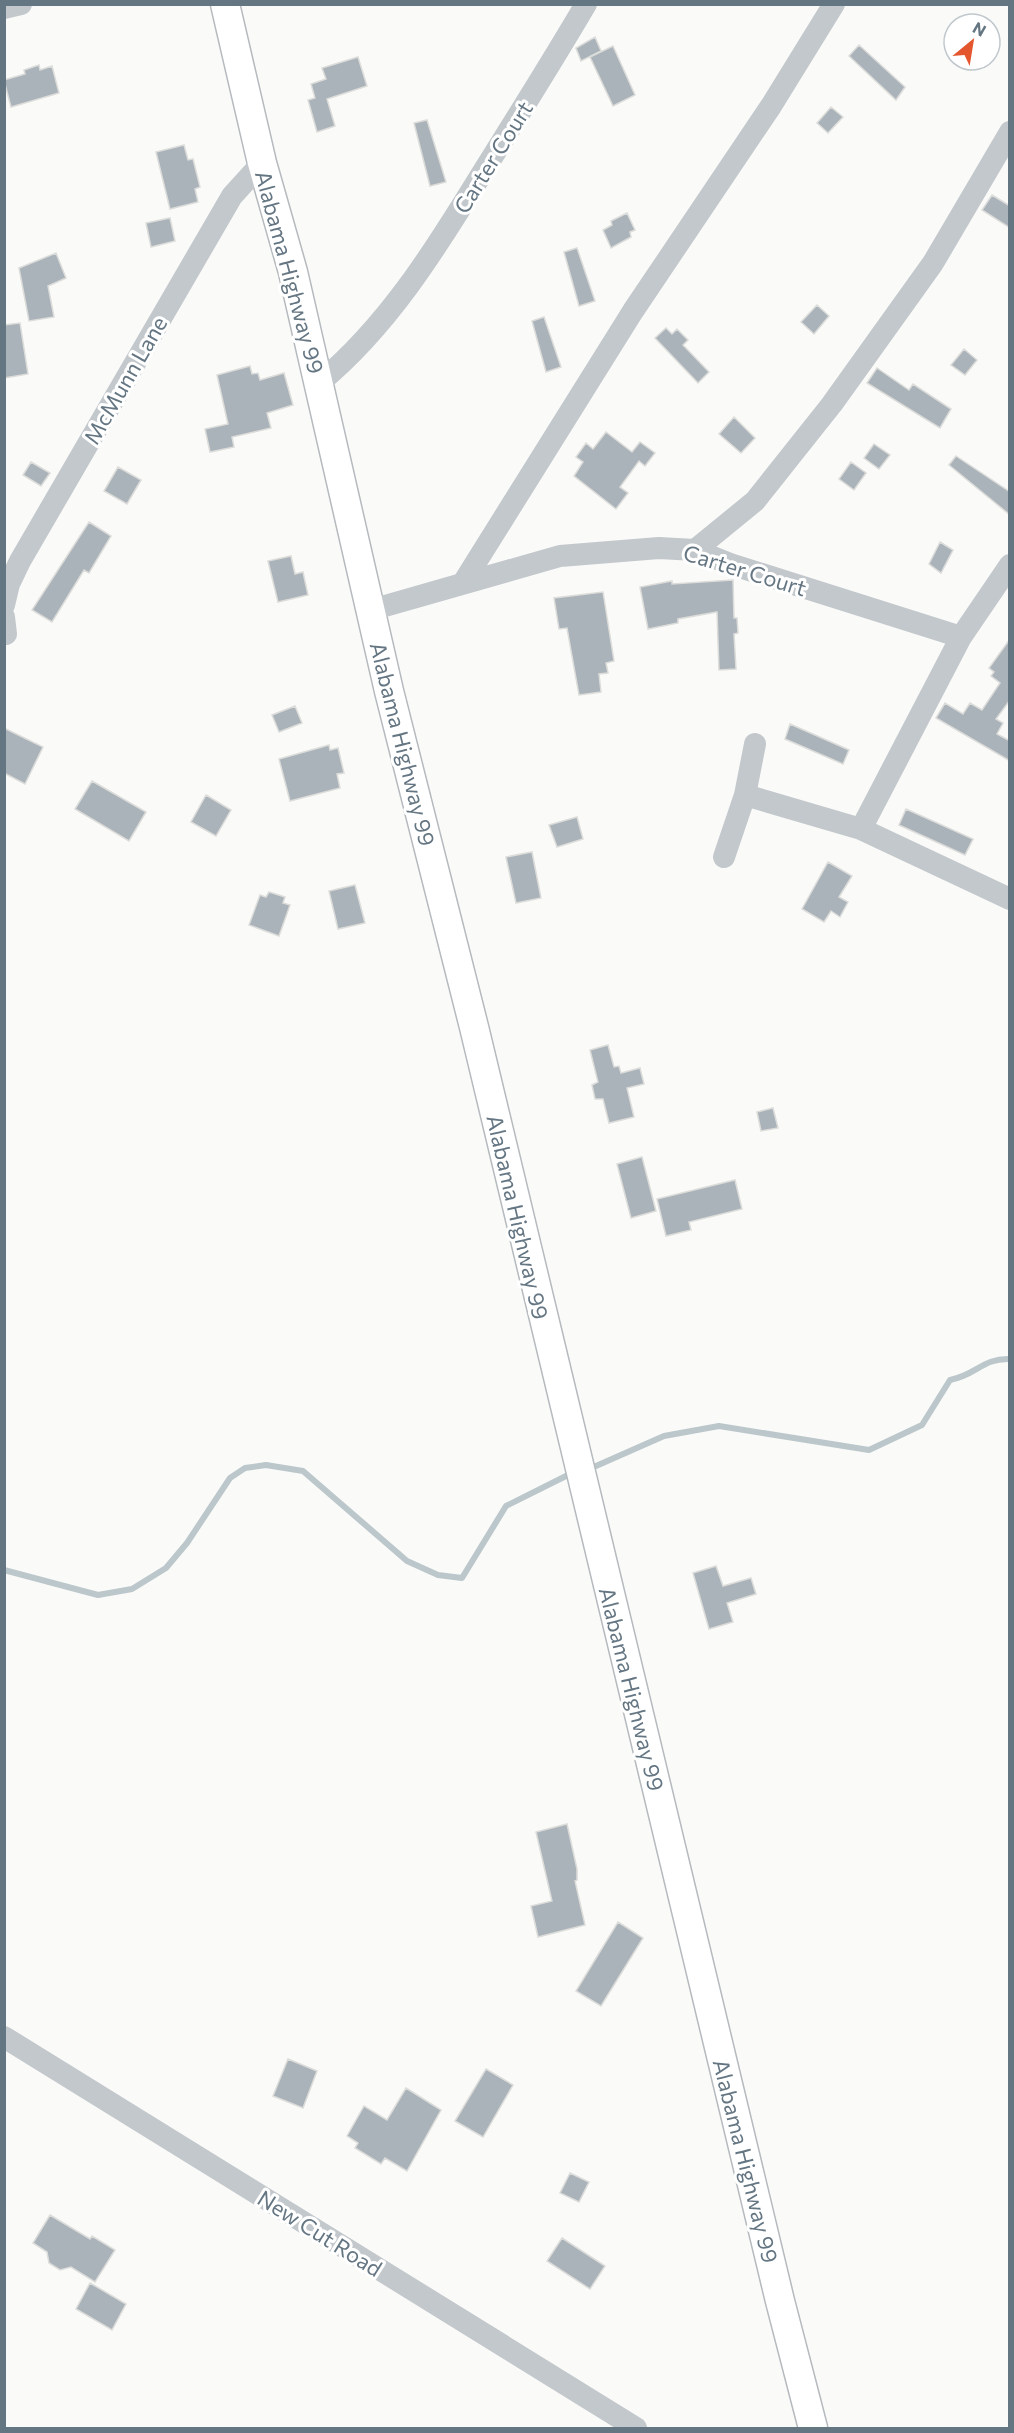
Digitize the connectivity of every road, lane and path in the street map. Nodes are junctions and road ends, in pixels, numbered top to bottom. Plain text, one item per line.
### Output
1 (21, 4) edge
2 (225, 4) edge
3 (586, 4) edge
4 (834, 4) edge
5 (4, 8) edge
6 (1010, 132) edge
7 (262, 164) junction
8 (319, 383) junction
9 (695, 550) junction
10 (1010, 566) edge
11 (463, 583) junction
12 (4, 605) edge
13 (371, 610) junction
14 (961, 638) junction
15 (755, 744) dead end
16 (745, 795) junction
17 (861, 829) junction
18 (723, 857) dead end
19 (1010, 899) edge
20 (4, 2037) edge
21 (636, 2428) edge
22 (813, 2428) edge

1 - 5 street
2 - 7 main road, Alabama Highway 99
3 - 8 street, Carter Court
4 - 11 street
6 - 9 street
7 - 8 main road, Alabama Highway 99
7 - 12 street, McMunn Lane
8 - 13 main road, Alabama Highway 99
9 - 11 street, Carter Court
9 - 14 street, Carter Court
10 - 14 street
11 - 13 street, Carter Court
13 - 22 main road, Alabama Highway 99
14 - 17 street
15 - 16 street
16 - 17 street
16 - 18 street
17 - 19 street
20 - 21 street, New Cut Road

